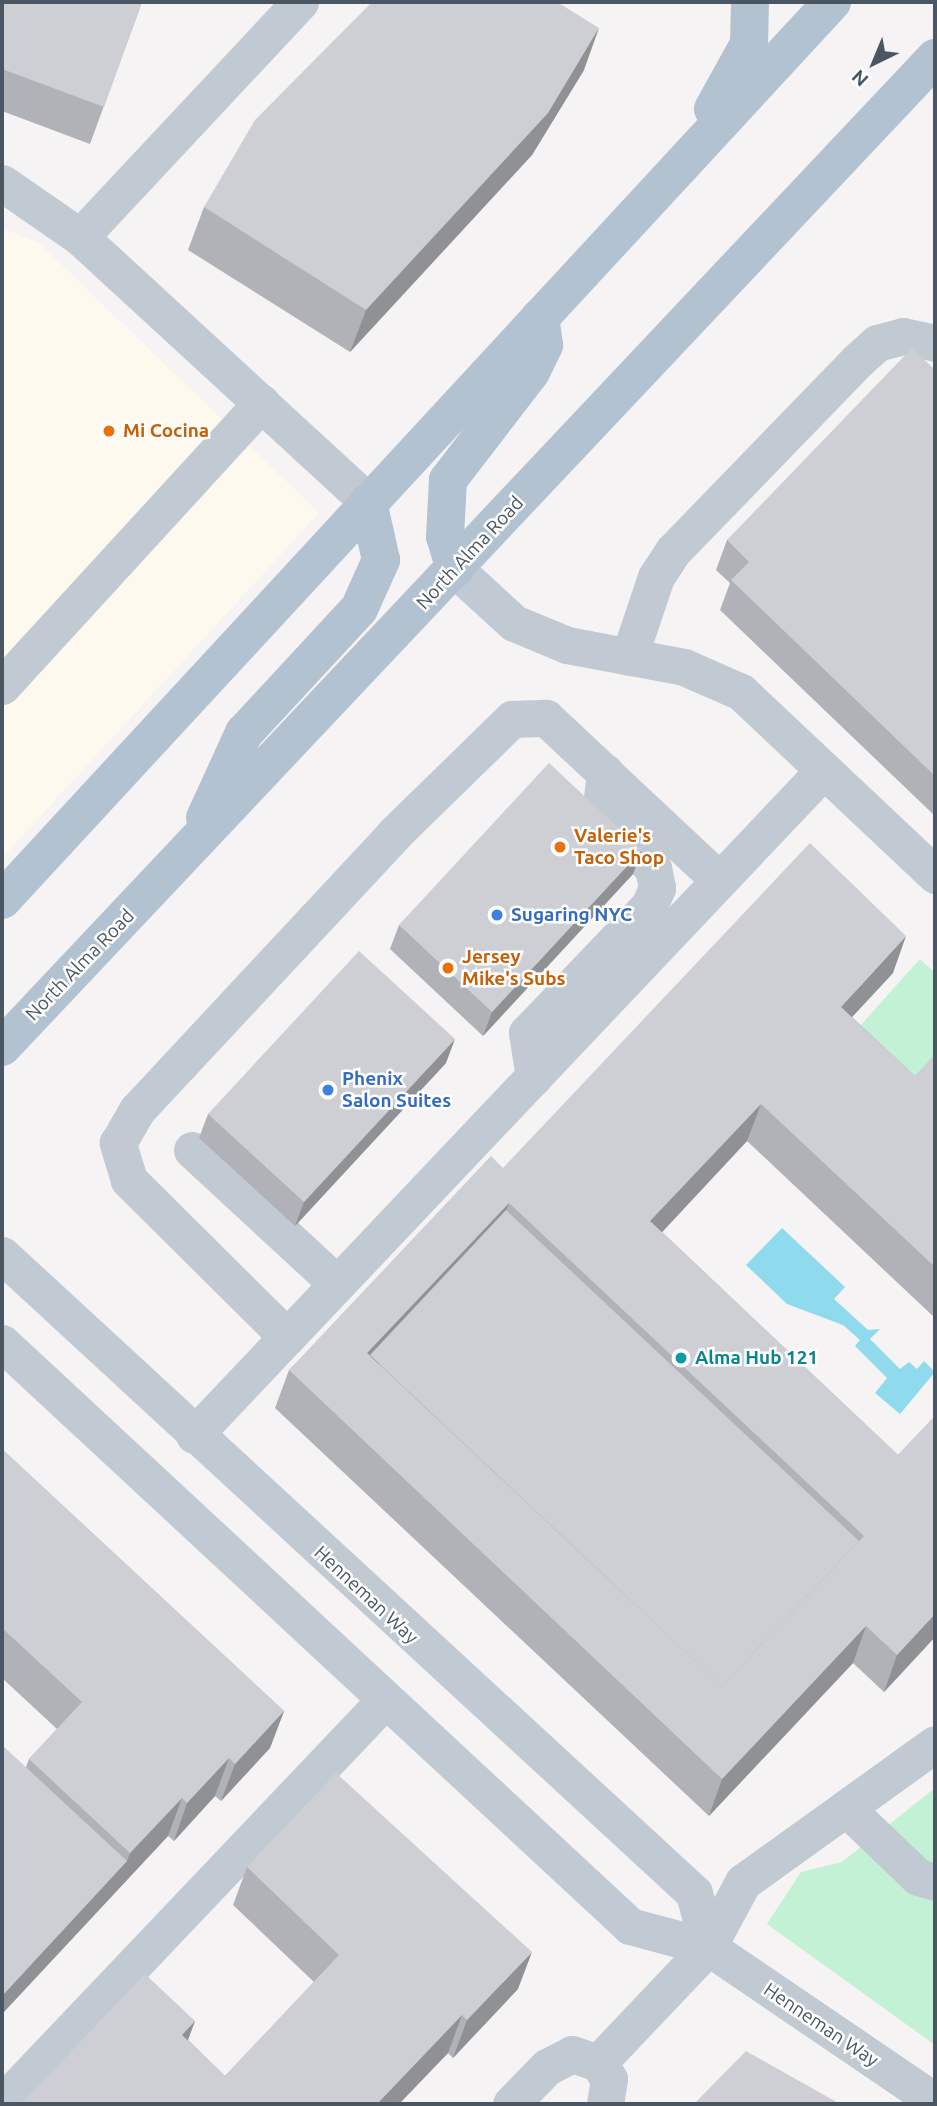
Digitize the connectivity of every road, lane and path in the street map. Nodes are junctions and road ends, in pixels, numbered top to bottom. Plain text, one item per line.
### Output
1 (300, 2) edge
2 (750, 2) edge
3 (832, 2) edge
4 (935, 58) edge
5 (684, 162) junction
6 (2, 183) edge
7 (80, 237) junction
8 (540, 317) junction
9 (935, 344) edge
10 (261, 403) junction
11 (368, 502) junction
12 (455, 569) junction
13 (629, 657) junction
14 (2, 686) edge
15 (823, 771) junction
16 (606, 772) junction
17 (192, 846) junction
18 (935, 875) edge
19 (719, 880) junction
20 (2, 900) edge
21 (2, 1047) edge
22 (534, 1077) junction
23 (192, 1150) dead end
24 (2, 1255) edge
25 (337, 1284) junction
26 (287, 1337) junction
27 (2, 1343) edge
28 (194, 1435) junction
29 (386, 1700) junction
30 (935, 1744) edge
31 (848, 1810) junction
32 (935, 1882) edge
33 (708, 1947) junction
34 (598, 2063) junction
35 (935, 2101) edge
36 (2, 2103) edge
37 (511, 2104) edge
38 (605, 2104) edge

1 - 7 street
2 - 5 main road
3 - 5 main road
4 - 12 main road, North Alma Road
5 - 8 main road
6 - 7 street
7 - 10 street
8 - 11 main road
8 - 12 main road
9 - 13 street
10 - 11 street
10 - 14 street
11 - 17 main road
11 - 20 main road
12 - 13 street
12 - 17 main road, North Alma Road
13 - 15 street
15 - 18 street
15 - 19 street
16 - 19 street
16 - 22 street
16 - 26 street
17 - 21 main road, North Alma Road
19 - 22 street
22 - 25 street
23 - 25 street
24 - 28 street, Henneman Way
25 - 26 street
26 - 28 street
27 - 29 street, Henneman Way
28 - 33 street, Henneman Way
29 - 33 street, Henneman Way
29 - 36 street
30 - 31 street
31 - 32 street
31 - 33 street
33 - 34 street
33 - 35 street, Henneman Way
34 - 37 street
34 - 38 street

